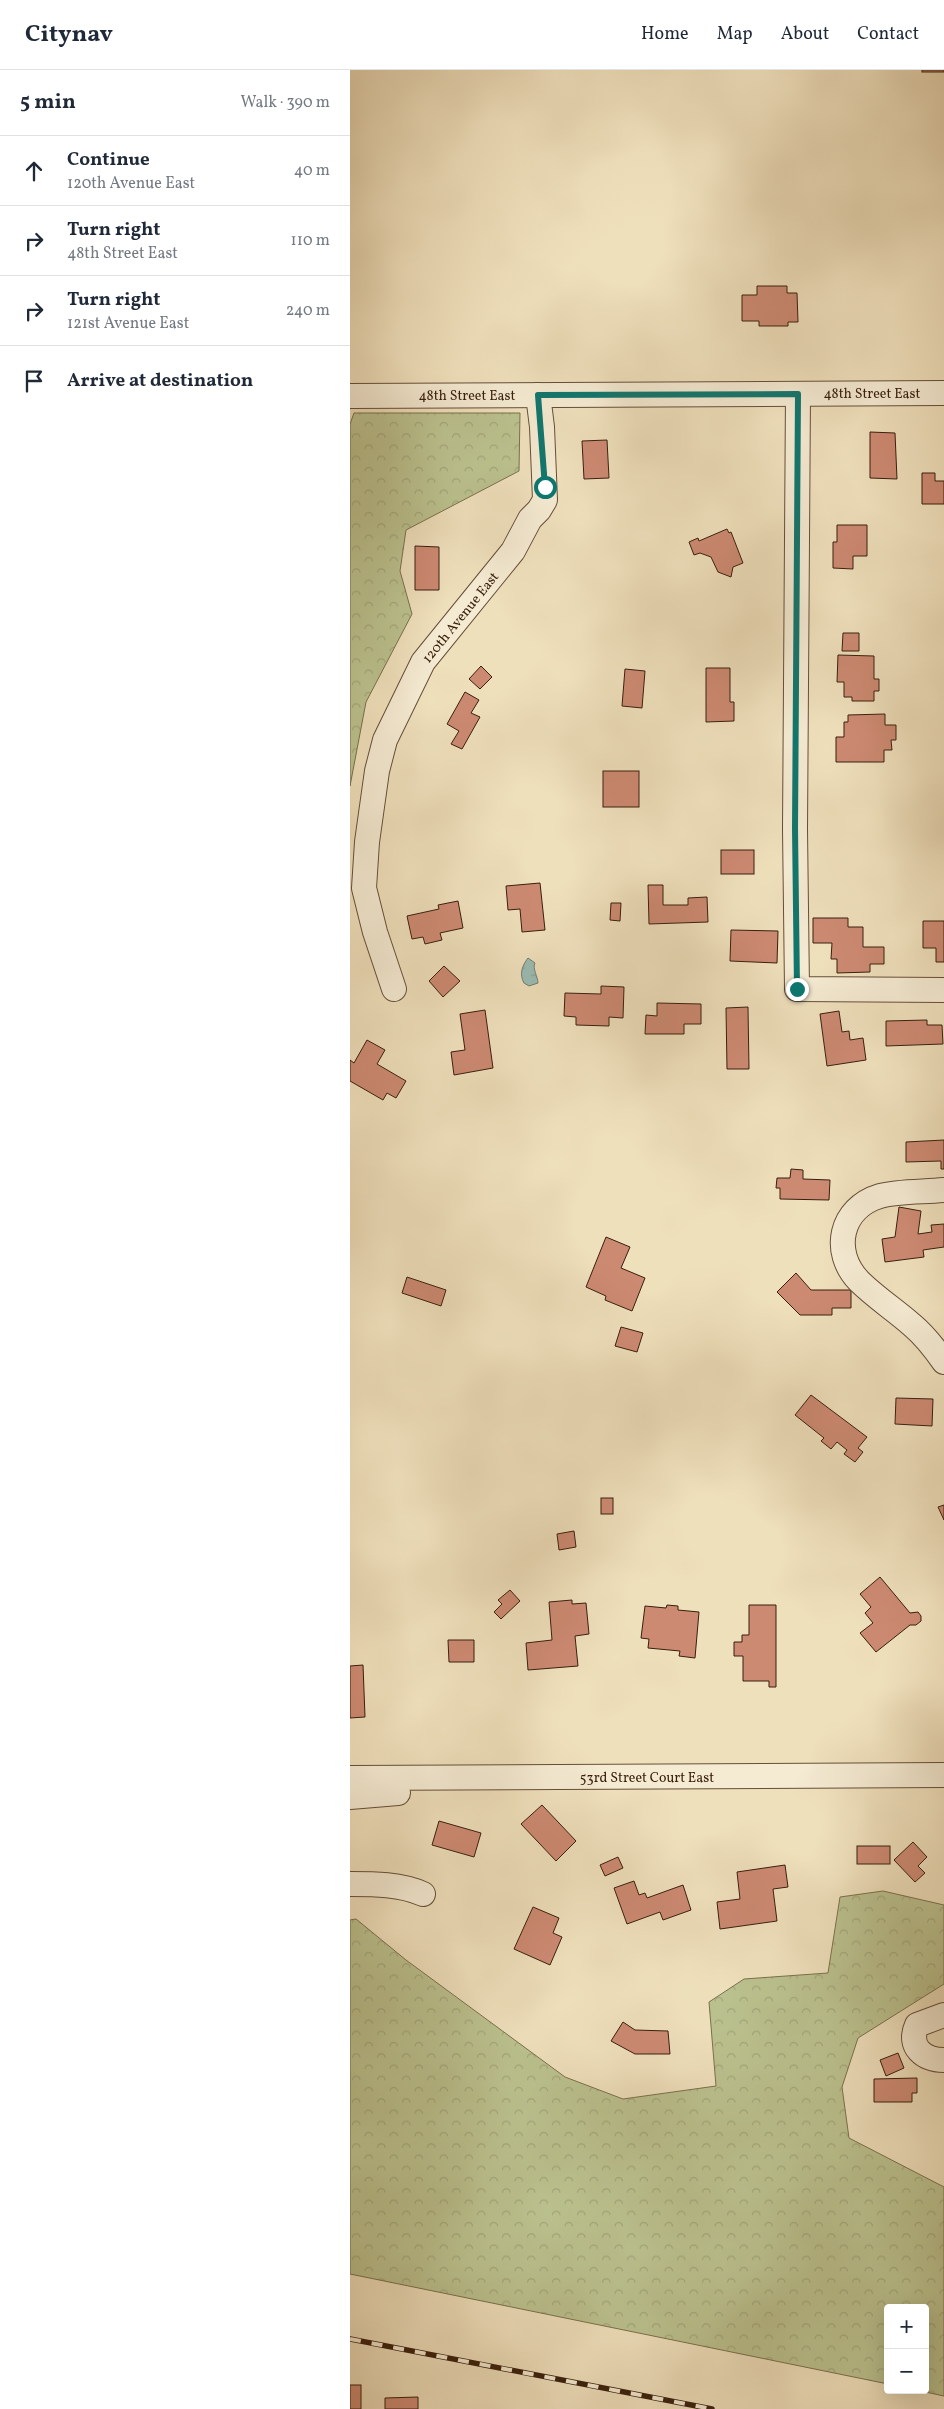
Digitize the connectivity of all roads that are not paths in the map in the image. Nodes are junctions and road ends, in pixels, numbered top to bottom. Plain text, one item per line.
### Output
1 (944, 393) edge
2 (798, 394) junction
3 (538, 395) junction
4 (350, 396) edge
5 (394, 989) dead end
6 (944, 990) edge
7 (944, 1190) edge
8 (944, 1362) edge
9 (944, 1775) edge
10 (350, 1778) edge
11 (501, 1778) junction
12 (350, 1797) edge
13 (350, 1884) edge
14 (424, 1894) dead end
15 (944, 2016) edge
16 (944, 2060) edge

1 - 2 street, 48th Street East
2 - 3 street, 48th Street East
2 - 6 street
3 - 4 street, 48th Street East
3 - 5 street, 120th Avenue East
7 - 8 street
9 - 11 street, 53rd Street Court East
10 - 11 street, 53rd Street Court East
11 - 12 street
13 - 14 street
15 - 16 street

